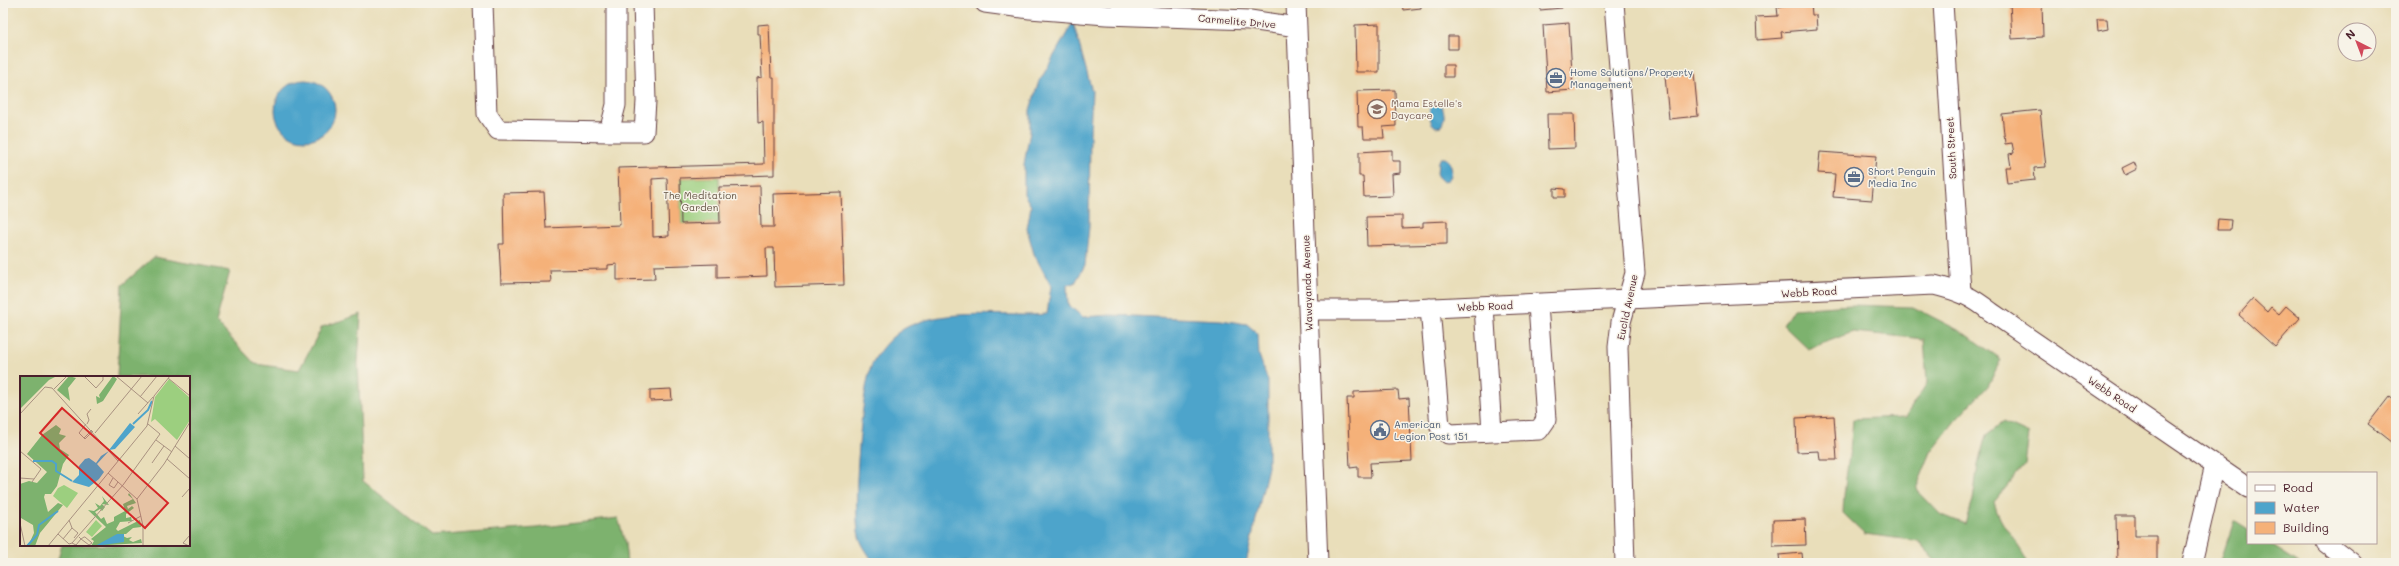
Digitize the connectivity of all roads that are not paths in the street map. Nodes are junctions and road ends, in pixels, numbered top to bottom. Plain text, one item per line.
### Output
1 (483, 3) edge
2 (616, 3) edge
3 (643, 3) edge
4 (985, 3) edge
5 (1296, 3) edge
6 (1614, 3) edge
7 (1943, 3) edge
8 (1297, 27) junction
9 (609, 132) junction
10 (1961, 292) junction
11 (1629, 301) junction
12 (1538, 304) junction
13 (1484, 306) junction
14 (1430, 308) junction
15 (1308, 310) junction
16 (1492, 432) junction
17 (2215, 465) junction
18 (2247, 487) edge
19 (2327, 544) edge
20 (1318, 563) edge
21 (1625, 563) edge
22 (2192, 563) edge
23 (2352, 563) edge

1 - 9 street
2 - 9 street
3 - 9 street
4 - 8 street, Carmelite Drive
5 - 8 street, Wawayanda Avenue
6 - 11 street, Euclid Avenue
7 - 10 street, South Street
8 - 15 street, Wawayanda Avenue
10 - 11 street, Webb Road
10 - 17 street, Webb Road
11 - 12 street, Webb Road
11 - 21 street, Euclid Avenue
12 - 13 street, Webb Road
12 - 16 street
13 - 14 street, Webb Road
13 - 16 street
14 - 15 street, Webb Road
14 - 16 street
15 - 20 street, Wawayanda Avenue
17 - 18 street, Webb Road
17 - 22 street
19 - 23 street

